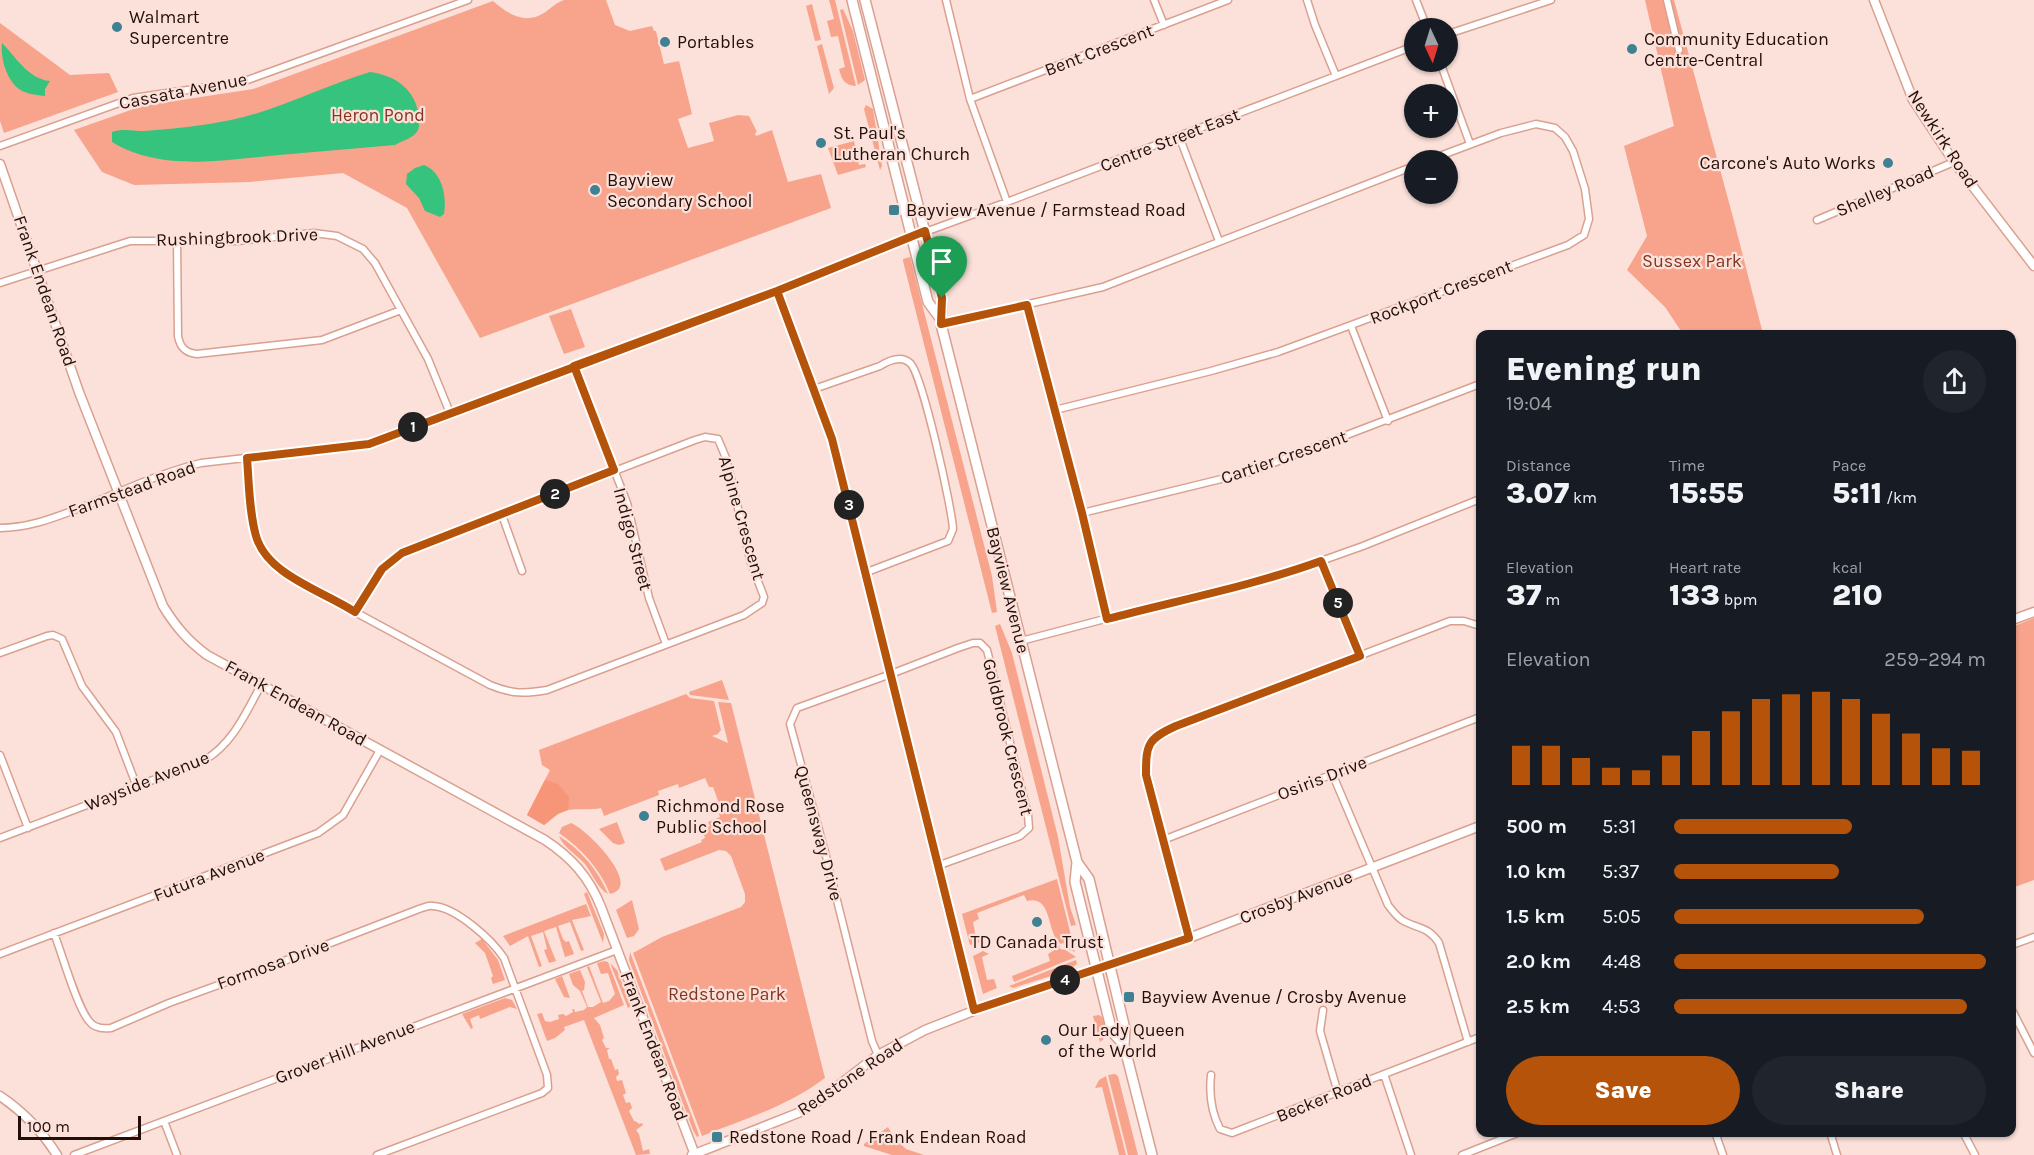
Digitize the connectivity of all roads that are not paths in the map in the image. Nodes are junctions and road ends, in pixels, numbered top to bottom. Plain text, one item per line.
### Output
1 (468, 0) edge
2 (852, 0) edge
3 (865, 0) edge
4 (946, 0) edge
5 (1154, 0) edge
6 (1228, 0) edge
7 (1307, 0) edge
8 (1416, 0) edge
9 (1551, 0) edge
10 (1667, 0) edge
11 (1874, 0) edge
12 (1530, 3) edge
13 (1423, 18) edge
14 (1164, 25) junction
15 (1458, 30) edge
16 (1404, 50) edge
17 (1679, 50) dead end
18 (1444, 72) edge
19 (1336, 76) junction
20 (970, 99) junction
21 (1179, 136) junction
22 (1470, 144) junction
23 (0, 146) edge
24 (1455, 150) edge
25 (1954, 162) junction
26 (0, 164) edge
27 (1404, 170) edge
28 (1007, 202) junction
29 (1817, 220) dead end
30 (925, 231) junction
31 (911, 237) junction
32 (177, 241) junction
33 (1220, 241) junction
34 (2034, 266) edge
35 (38, 270) junction
36 (0, 283) edge
37 (777, 291) junction
38 (1027, 305) junction
39 (401, 310) junction
40 (941, 321) junction
41 (1351, 326) junction
42 (574, 366) junction
43 (1476, 386) edge
44 (814, 389) junction
45 (1055, 410) junction
46 (450, 413) junction
47 (1388, 421) junction
48 (247, 458) junction
49 (614, 470) junction
50 (118, 492) junction
51 (1476, 500) edge
52 (1082, 513) junction
53 (502, 515) junction
54 (0, 528) edge
55 (1321, 561) junction
56 (522, 571) dead end
57 (867, 572) junction
58 (355, 612) junction
59 (2034, 612) edge
60 (1107, 619) junction
61 (2016, 619) edge
62 (1476, 625) edge
63 (1021, 641) junction
64 (666, 644) junction
65 (0, 653) edge
66 (1360, 656) junction
67 (891, 674) junction
68 (261, 685) junction
69 (1476, 719) edge
70 (380, 750) junction
71 (0, 755) edge
72 (1332, 773) junction
73 (137, 787) junction
74 (28, 828) junction
75 (1476, 828) edge
76 (0, 838) edge
77 (1163, 840) junction
78 (1077, 862) junction
79 (937, 866) junction
80 (1372, 868) junction
81 (54, 933) junction
82 (1189, 938) junction
83 (2034, 938) edge
84 (2016, 944) edge
85 (617, 950) junction
86 (0, 954) edge
87 (1110, 965) junction
88 (1096, 969) junction
89 (515, 988) junction
90 (974, 1010) junction
91 (1323, 1010) dead end
92 (2016, 1018) edge
93 (1476, 1039) edge
94 (1468, 1042) junction
95 (1124, 1045) junction
96 (2034, 1053) edge
97 (878, 1055) junction
98 (1384, 1074) junction
99 (1211, 1075) dead end
100 (1338, 1093) junction
101 (0, 1096) edge
102 (164, 1121) junction
103 (1507, 1137) edge
104 (1717, 1137) edge
105 (1832, 1137) edge
106 (1965, 1137) edge
107 (57, 1155) edge
108 (74, 1155) edge
109 (177, 1155) edge
110 (377, 1155) edge
111 (694, 1155) edge
112 (1152, 1155) edge
113 (1412, 1155) edge
114 (1462, 1155) edge
115 (1723, 1155) edge
116 (1838, 1155) edge
117 (1974, 1155) edge

1 - 23 street, Cassata Avenue
2 - 31 main road, Bayview Avenue
3 - 30 main road, Bayview Avenue
4 - 20 street
5 - 14 street
6 - 14 street, Bent Crescent
7 - 19 street
8 - 13 street
9 - 12 street
10 - 17 street
11 - 25 street, Newkirk Road
12 - 15 street
14 - 20 street, Bent Crescent
16 - 19 street, Centre Street East
18 - 22 street
19 - 21 street, Centre Street East
20 - 28 street
21 - 28 street, Centre Street East
21 - 33 street
22 - 24 street, Rockport Crescent
22 - 41 street, Rockport Crescent
25 - 29 street, Shelley Road
25 - 34 street, Newkirk Road
26 - 35 street, Frank Endean Road
27 - 33 street
28 - 30 street, Centre Street East
30 - 31 street, Centre Street East
30 - 40 main road, Bayview Avenue
31 - 37 street, Farmstead Road
31 - 40 main road, Bayview Avenue
32 - 35 street, Rushingbrook Drive
32 - 39 street, Rushingbrook Drive
32 - 39 street
33 - 38 street
35 - 36 street, Rushingbrook Drive
35 - 50 street, Frank Endean Road
37 - 42 street, Farmstead Road
37 - 44 street
38 - 40 street
38 - 45 street
39 - 46 street, Rushingbrook Drive
40 - 63 main road, Bayview Avenue
41 - 45 street, Rockport Crescent
41 - 47 street
42 - 46 street, Farmstead Road
42 - 49 street, Indigo Street
43 - 47 street, Cartier Crescent
44 - 57 street
44 - 57 street
45 - 52 street
46 - 48 street, Farmstead Road
47 - 52 street, Cartier Crescent
48 - 50 street, Farmstead Road
48 - 58 street, Alpine Crescent
49 - 53 street, Alpine Crescent
49 - 64 street, Indigo Street
49 - 64 street, Alpine Crescent
50 - 54 street, Farmstead Road
50 - 68 street, Frank Endean Road
51 - 55 street
52 - 60 street
53 - 56 street
53 - 58 street, Alpine Crescent
55 - 60 street
55 - 66 street
57 - 67 street
58 - 64 street, Alpine Crescent
59 - 61 street
60 - 63 street
62 - 66 street
63 - 78 main road, Bayview Avenue
65 - 73 street
66 - 77 street
67 - 79 street
67 - 79 street, Goldbrook Crescent
67 - 97 street, Queensway Drive
68 - 70 street, Frank Endean Road
68 - 73 street, Wayside Avenue
69 - 72 street, Osiris Drive
70 - 81 street, Futura Avenue
70 - 85 street, Frank Endean Road
71 - 74 street
72 - 77 street, Osiris Drive
72 - 80 street
73 - 74 street, Wayside Avenue
74 - 76 street, Wayside Avenue
75 - 80 street, Crosby Avenue
77 - 82 street
78 - 87 main road, Bayview Avenue
78 - 88 main road, Bayview Avenue
79 - 90 street
80 - 82 street, Crosby Avenue
80 - 94 street
81 - 86 street, Futura Avenue
81 - 89 street, Formosa Drive
82 - 87 street, Crosby Avenue
83 - 84 street
85 - 89 street, Grover Hill Avenue
85 - 111 street, Frank Endean Road
87 - 88 street, Redstone Road
87 - 95 main road, Bayview Avenue
88 - 90 street, Redstone Road
88 - 95 main road, Bayview Avenue
89 - 102 street, Grover Hill Avenue
89 - 110 street
90 - 97 street, Redstone Road
91 - 100 street
92 - 96 street
93 - 94 street, Becker Road
94 - 98 street, Becker Road
95 - 112 main road, Bayview Avenue
97 - 111 street, Redstone Road
98 - 100 street, Becker Road
98 - 113 street
99 - 100 street, Becker Road
101 - 107 street
102 - 108 street, Grover Hill Avenue
102 - 109 street
103 - 114 street
104 - 115 street
105 - 116 street
106 - 117 street

